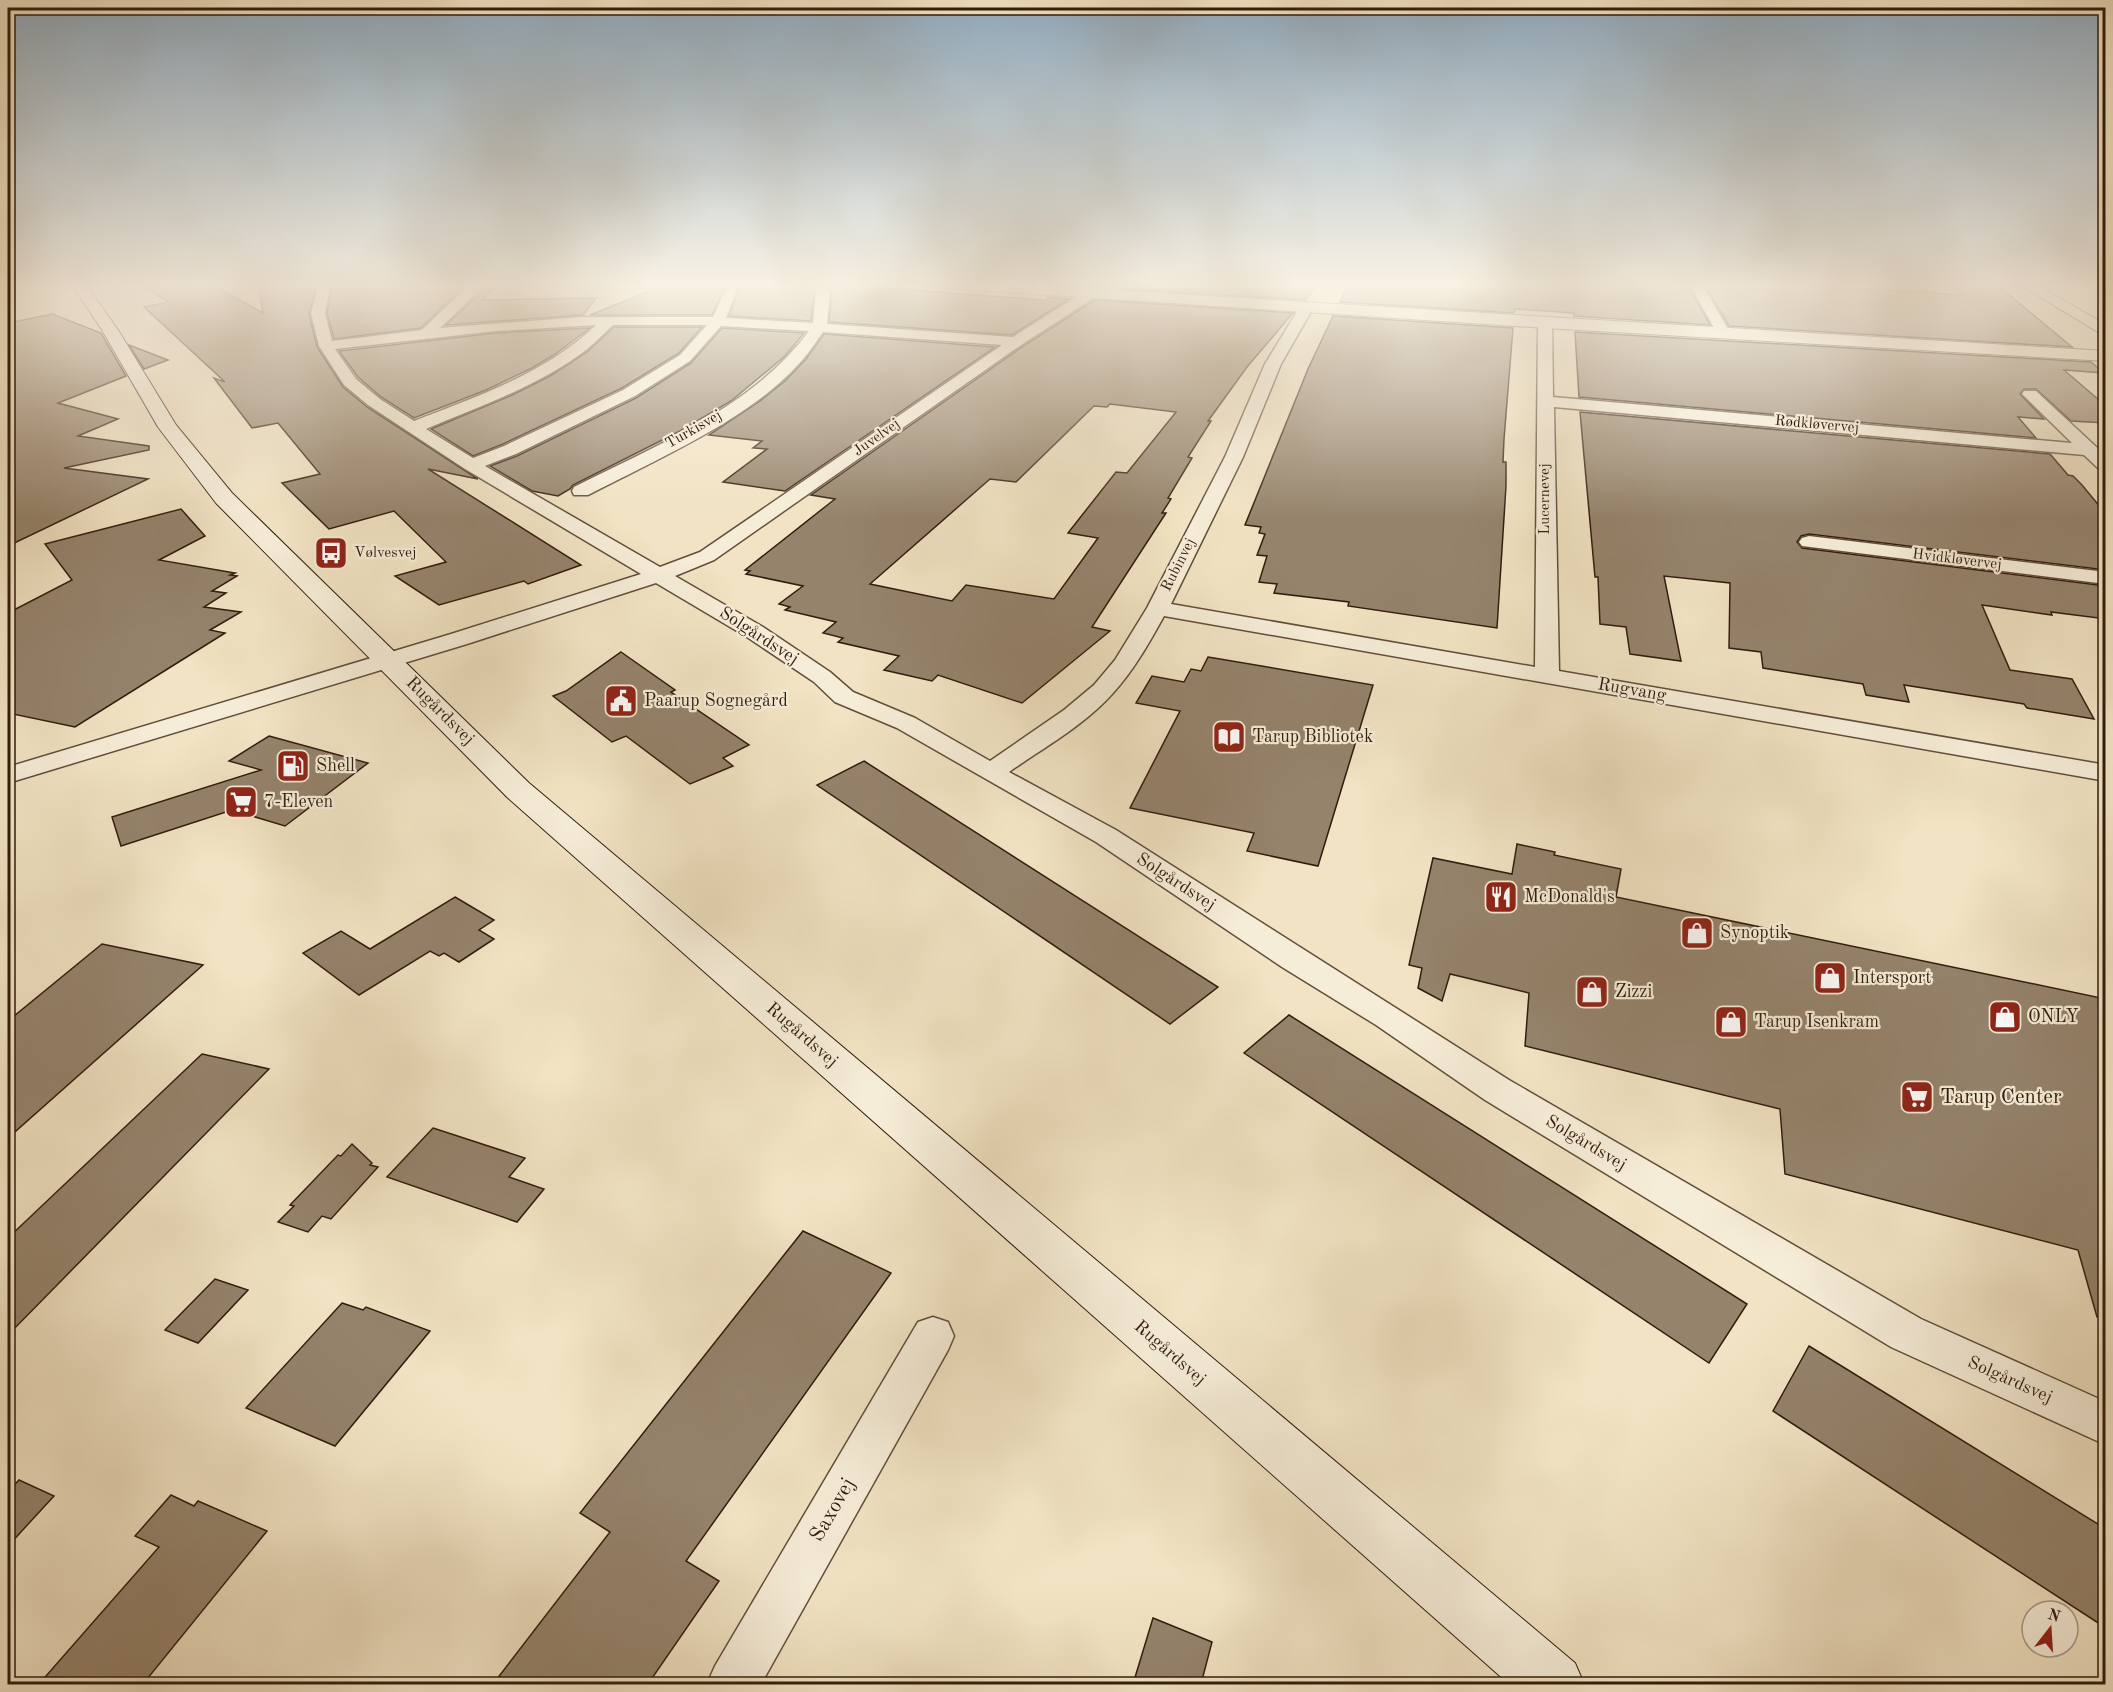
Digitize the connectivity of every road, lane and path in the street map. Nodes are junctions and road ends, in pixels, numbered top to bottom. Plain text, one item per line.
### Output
1 (129, 362) edge
2 (337, 362) edge
3 (556, 362) edge
4 (679, 362) edge
5 (795, 362) edge
6 (987, 362) edge
7 (1274, 362) edge
8 (1545, 362) edge
9 (2030, 394) dead end
10 (1545, 401) junction
11 (413, 428) junction
12 (2090, 450) junction
13 (471, 465) junction
14 (2106, 466) edge
15 (581, 491) dead end
16 (1809, 542) dead end
17 (659, 575) junction
18 (2106, 578) edge
19 (1158, 608) junction
20 (388, 660) junction
21 (1547, 675) junction
22 (991, 773) junction
23 (2106, 773) edge
24 (8, 775) edge
25 (933, 1336) dead end
26 (2106, 1424) edge
27 (733, 1684) edge
28 (1554, 1684) edge

1 - 20 main road, Rugårdsvej
2 - 11 street, Solgårdsvej
3 - 11 street
4 - 13 street
5 - 15 street, Turkisvej
6 - 17 street, Juvelvej
7 - 19 street, Rubinvej
8 - 10 street, Lucernevej
9 - 12 street
10 - 12 street, Rødkløvervej
10 - 21 street, Lucernevej
11 - 13 street, Solgårdsvej
12 - 14 street
13 - 17 street, Solgårdsvej
16 - 18 street, Hvidkløvervej
17 - 20 street
17 - 22 street, Solgårdsvej
19 - 21 street, Rugvang
19 - 22 street, Rubinvej
20 - 24 street
20 - 28 main road, Rugårdsvej
21 - 23 street, Rugvang
22 - 26 street, Solgårdsvej
25 - 27 street, Saxovej

